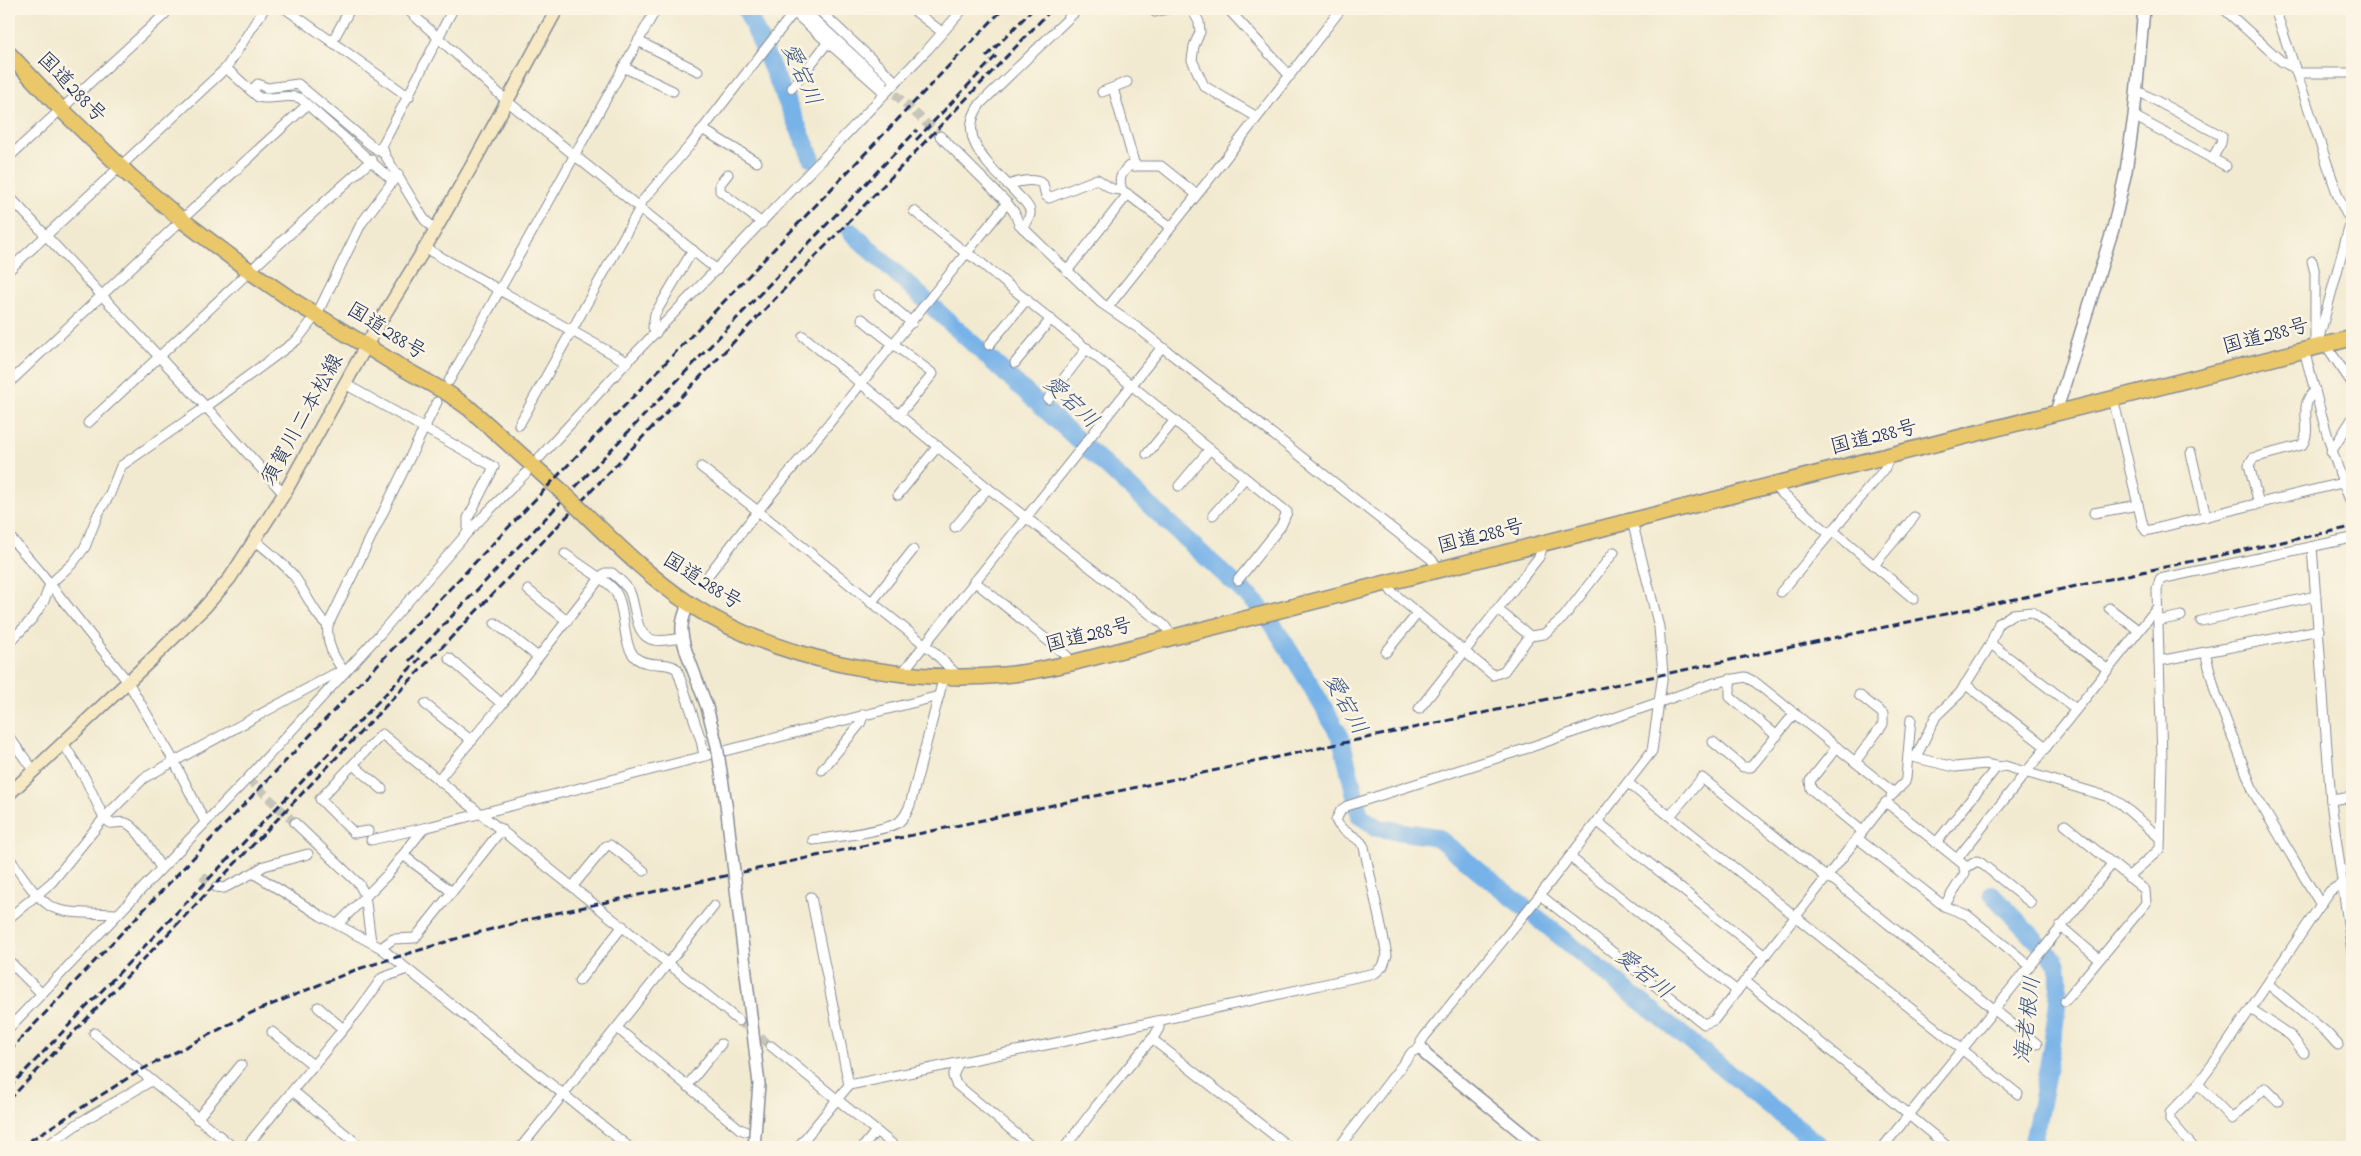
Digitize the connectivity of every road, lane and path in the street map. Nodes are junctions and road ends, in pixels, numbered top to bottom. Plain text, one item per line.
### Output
1 (264, 9) edge
2 (286, 9) edge
3 (350, 9) edge
4 (407, 9) edge
5 (454, 9) edge
6 (557, 9) edge
7 (656, 9) edge
8 (803, 9) edge
9 (818, 9) edge
10 (912, 9) edge
11 (963, 9) edge
12 (1078, 9) edge
13 (1167, 9) edge
14 (1192, 9) edge
15 (1230, 9) edge
16 (1341, 9) edge
17 (2144, 9) edge
18 (2224, 9) edge
19 (2275, 9) edge
20 (791, 11) edge
21 (1155, 12) dead end
22 (165, 14) dead end
23 (942, 32) junction
24 (439, 38) junction
25 (638, 41) junction
26 (332, 42) junction
27 (828, 42) junction
28 (9, 54) edge
29 (623, 67) junction
30 (226, 68) junction
31 (698, 71) dead end
32 (2297, 71) junction
33 (2352, 73) edge
34 (1290, 76) junction
35 (896, 82) junction
36 (1127, 82) dead end
37 (883, 83) tunnel mouth
38 (792, 88) dead end
39 (1114, 88) junction
40 (2136, 90) junction
41 (251, 91) junction
42 (673, 91) dead end
43 (1102, 92) dead end
44 (885, 93) junction
45 (409, 97) junction
46 (507, 101) junction
47 (307, 105) junction
48 (62, 110) junction
49 (2134, 116) junction
50 (1257, 117) junction
51 (702, 129) junction
52 (940, 136) tunnel mouth
53 (383, 153) junction
54 (574, 155) junction
55 (9, 157) edge
56 (2212, 158) junction
57 (372, 160) junction
58 (757, 162) dead end
59 (120, 166) junction
60 (1135, 166) junction
61 (2226, 166) dead end
62 (728, 174) dead end
63 (395, 178) junction
64 (1009, 185) junction
65 (1125, 192) junction
66 (1196, 194) junction
67 (9, 196) edge
68 (1007, 203) junction
69 (639, 207) junction
70 (914, 211) dead end
71 (2352, 219) edge
72 (182, 220) junction
73 (762, 223) junction
74 (1171, 227) junction
75 (1023, 228) junction
76 (435, 230) junction
77 (46, 235) junction
78 (425, 248) junction
79 (693, 250) junction
80 (967, 254) junction
81 (2312, 261) dead end
82 (9, 270) edge
83 (717, 270) junction
84 (1067, 271) junction
85 (251, 272) junction
86 (500, 290) junction
87 (879, 295) dead end
88 (103, 296) junction
89 (1027, 299) junction
90 (1108, 307) junction
91 (317, 314) junction
92 (862, 319) dead end
93 (1051, 319) junction
94 (912, 323) junction
95 (573, 330) junction
96 (656, 332) junction
97 (803, 336) dead end
98 (2352, 338) edge
99 (894, 344) junction
100 (367, 345) junction
101 (989, 345) dead end
102 (2316, 346) junction
103 (1162, 347) junction
104 (1087, 348) junction
105 (159, 357) junction
106 (627, 362) junction
107 (1015, 363) dead end
108 (449, 381) dead end
109 (9, 383) edge
110 (2352, 383) edge
111 (345, 384) junction
112 (860, 384) junction
113 (1132, 385) junction
114 (2315, 391) junction
115 (2113, 398) junction
116 (1048, 399) dead end
117 (437, 402) dead end
118 (206, 407) junction
119 (2056, 412) junction
120 (899, 415) junction
121 (2352, 419) edge
122 (1175, 420) junction
123 (88, 422) dead end
124 (519, 425) dead end
125 (423, 427) junction
126 (938, 446) junction
127 (1210, 449) junction
128 (2332, 452) junction
129 (2191, 453) dead end
130 (1147, 454) dead end
131 (1890, 456) junction
132 (540, 457) dead end
133 (701, 467) dead end
134 (526, 473) dead end
135 (1245, 478) junction
136 (2342, 483) junction
137 (1179, 486) dead end
138 (1772, 486) junction
139 (988, 488) junction
140 (284, 494) junction
141 (898, 495) dead end
142 (2259, 504) junction
143 (2352, 505) edge
144 (2138, 506) junction
145 (758, 511) junction
146 (2094, 513) dead end
147 (1213, 515) dead end
148 (1914, 517) dead end
149 (2206, 517) junction
150 (1027, 518) junction
151 (1632, 521) junction
152 (955, 527) dead end
153 (468, 532) junction
154 (1831, 532) junction
155 (9, 536) edge
156 (2352, 538) edge
157 (256, 541) junction
158 (1544, 543) junction
159 (2312, 547) junction
160 (913, 550) dead end
161 (1614, 552) dead end
162 (565, 554) dead end
163 (1874, 565) junction
164 (1439, 569) junction
165 (709, 574) dead end
166 (600, 578) junction
167 (1238, 580) dead end
168 (974, 582) junction
169 (1386, 582) junction
170 (50, 584) junction
171 (528, 590) dead end
172 (1781, 592) dead end
173 (2316, 596) junction
174 (1914, 599) dead end
175 (871, 603) junction
176 (689, 604) junction
177 (2109, 608) dead end
178 (2158, 608) junction
179 (1497, 609) junction
180 (1418, 613) junction
181 (2181, 616) dead end
182 (567, 621) junction
183 (2158, 621) junction
184 (2200, 621) dead end
185 (495, 623) dead end
186 (328, 625) junction
187 (2138, 630) junction
188 (2319, 630) junction
189 (1530, 636) junction
190 (1173, 637) junction
191 (682, 638) junction
192 (9, 643) edge
193 (923, 644) junction
194 (1991, 644) junction
195 (1386, 652) dead end
196 (1464, 652) junction
197 (2205, 652) junction
198 (538, 657) junction
199 (449, 658) dead end
200 (2159, 661) junction
201 (1071, 663) junction
202 (2107, 669) junction
203 (345, 672) junction
204 (902, 673) junction
205 (944, 676) junction
206 (959, 677) junction
207 (1730, 679) junction
208 (128, 682) junction
209 (1965, 684) junction
210 (1859, 695) dead end
211 (939, 696) junction
212 (1660, 701) junction
213 (425, 704) dead end
214 (502, 704) junction
215 (2076, 708) junction
216 (1419, 709) dead end
217 (864, 714) junction
218 (1795, 714) junction
219 (1911, 719) dead end
220 (1777, 736) junction
221 (9, 738) edge
222 (472, 742) junction
223 (1713, 742) dead end
224 (63, 744) junction
225 (1837, 747) junction
226 (2046, 747) junction
227 (704, 756) junction
228 (1912, 756) junction
229 (174, 761) junction
230 (1855, 762) junction
231 (353, 765) junction
232 (2000, 767) junction
233 (822, 770) dead end
234 (34, 771) junction
235 (2026, 772) junction
236 (438, 780) junction
237 (1628, 783) junction
238 (382, 789) dead end
239 (1894, 793) junction
240 (9, 794) edge
241 (2352, 797) edge
242 (2331, 800) junction
243 (1886, 802) junction
244 (480, 814) junction
245 (1670, 816) junction
246 (104, 818) junction
247 (205, 822) junction
248 (1598, 822) junction
249 (295, 823) tunnel mouth
250 (2065, 825) dead end
251 (424, 828) junction
252 (502, 829) junction
253 (368, 831) dead end
254 (1859, 835) junction
255 (2160, 838) junction
256 (371, 840) dead end
257 (813, 840) dead end
258 (1936, 843) junction
259 (308, 854) dead end
260 (403, 855) junction
261 (1570, 857) junction
262 (9, 858) edge
263 (1956, 859) junction
264 (2112, 864) junction
265 (161, 868) junction
266 (1964, 869) junction
267 (644, 872) dead end
268 (253, 873) junction
269 (2128, 876) junction
270 (1826, 877) junction
271 (2343, 883) junction
272 (573, 886) junction
273 (216, 887) dead end
274 (452, 892) junction
275 (37, 894) junction
276 (365, 895) junction
277 (1540, 895) junction
278 (811, 897) dead end
279 (2030, 903) dead end
280 (2321, 905) junction
281 (714, 906) dead end
282 (1944, 906) junction
283 (116, 914) junction
284 (1795, 916) junction
285 (9, 918) edge
286 (338, 924) junction
287 (623, 926) junction
288 (2060, 926) junction
289 (371, 942) junction
290 (381, 948) junction
291 (2352, 952) edge
292 (1765, 956) junction
293 (2099, 959) junction
294 (9, 961) edge
295 (668, 962) junction
296 (2030, 965) junction
297 (407, 969) junction
298 (579, 981) dead end
299 (1745, 981) junction
300 (2268, 984) junction
301 (1737, 991) junction
302 (41, 993) junction
303 (2065, 1001) dead end
304 (318, 1007) dead end
305 (1993, 1009) junction
306 (2251, 1009) junction
307 (1159, 1020) junction
308 (739, 1021) tunnel mouth
309 (9, 1028) edge
310 (617, 1028) junction
311 (344, 1029) junction
312 (272, 1032) dead end
313 (94, 1033) dead end
314 (1152, 1039) junction
315 (720, 1044) dead end
316 (2037, 1044) dead end
317 (2338, 1045) dead end
318 (771, 1046) tunnel mouth
319 (1421, 1047) junction
320 (1961, 1049) junction
321 (2304, 1054) dead end
322 (958, 1064) junction
323 (241, 1065) dead end
324 (314, 1066) junction
325 (151, 1082) junction
326 (2198, 1084) junction
327 (850, 1085) junction
328 (687, 1086) junction
329 (293, 1091) junction
330 (2018, 1094) dead end
331 (563, 1095) junction
332 (838, 1100) junction
333 (2278, 1101) dead end
334 (1908, 1115) junction
335 (197, 1118) junction
336 (745, 1131) dead end
337 (876, 1131) junction
338 (1944, 1146) edge
339 (45, 1147) edge
340 (232, 1147) edge
341 (246, 1147) edge
342 (362, 1147) edge
343 (521, 1147) edge
344 (628, 1147) edge
345 (754, 1147) edge
346 (798, 1147) edge
347 (863, 1147) edge
348 (896, 1147) edge
349 (1032, 1147) edge
350 (1065, 1147) edge
351 (1289, 1147) edge
352 (1339, 1147) edge
353 (1538, 1147) edge
354 (1883, 1147) edge
355 (2193, 1147) edge

1 - 30 street
2 - 26 street
3 - 26 street
4 - 24 street
5 - 24 street
6 - 46 main road, 須賀川二本松線
7 - 25 street
8 - 37 street
9 - 35 street
10 - 23 street
11 - 23 street
12 - 64 street
13 - 21 street
14 - 50 street
15 - 34 street
16 - 34 street
17 - 40 street
18 - 32 street
19 - 32 street
20 - 27 street
20 - 51 street
22 - 48 street
23 - 35 street
24 - 45 street
24 - 46 street
25 - 29 street
25 - 31 street
26 - 45 street
27 - 38 street
27 - 44 street
28 - 48 highway, 国道288号
29 - 42 street
29 - 54 street
30 - 41 street
30 - 59 street
32 - 33 street
32 - 71 street
34 - 50 street
35 - 44 street
36 - 39 street
39 - 43 street
39 - 60 street
40 - 49 street
40 - 56 street
41 - 47 street
41 - 53 street
44 - 73 street
45 - 53 street
46 - 54 street
46 - 76 main road, 須賀川二本松線
47 - 57 street
47 - 72 street
48 - 55 street
48 - 59 highway, 国道288号
49 - 56 street
49 - 119 street
50 - 66 street
51 - 58 street
51 - 69 street
52 - 68 street
53 - 63 street
54 - 69 street
54 - 86 street
56 - 61 street
57 - 63 street
57 - 85 street
59 - 72 highway, 国道288号
59 - 77 street
60 - 65 street
60 - 66 street
62 - 73 street
63 - 76 street
63 - 91 street
64 - 65 street
64 - 75 street
65 - 74 street
65 - 84 street
66 - 74 street
67 - 77 street
68 - 75 street
68 - 80 street
69 - 79 street
69 - 95 street
70 - 80 street
71 - 102 street
72 - 85 highway, 国道288号
72 - 88 street
73 - 83 street
74 - 90 street
75 - 84 street
76 - 78 main road, 須賀川二本松線
77 - 82 street
77 - 88 street
78 - 86 street
78 - 100 main road, 須賀川二本松線
79 - 83 street
79 - 96 street
80 - 89 street
80 - 94 street
81 - 102 street
83 - 96 street
84 - 90 street
85 - 91 highway, 国道288号
85 - 105 street
86 - 95 street
86 - 108 street
87 - 94 street
88 - 105 street
88 - 109 street
89 - 93 street
89 - 101 street
90 - 103 street
91 - 100 highway, 国道288号
91 - 118 street
92 - 99 street
93 - 104 street
93 - 107 street
94 - 99 street
95 - 106 street
95 - 124 street
96 - 106 street
97 - 112 street
98 - 102 highway, 国道288号
99 - 112 street
99 - 120 street
100 - 111 main road, 須賀川二本松線
100 - 176 highway, 国道288号, bridge
102 - 110 street
102 - 114 street
102 - 115 highway, 国道288号
103 - 113 street
103 - 164 street
104 - 113 street
104 - 116 street
105 - 118 street
105 - 123 street
106 - 132 street
111 - 125 street
111 - 140 main road, 須賀川二本松線
112 - 120 street
112 - 145 street
113 - 122 street
113 - 150 street
114 - 128 street
114 - 142 street
115 - 119 highway, 国道288号
115 - 144 street
117 - 125 street
118 - 140 street
118 - 170 street
119 - 131 highway, 国道288号
120 - 126 street
121 - 128 street
122 - 127 street
122 - 130 street
125 - 153 street
125 - 186 street
126 - 139 street
126 - 141 street
127 - 135 street
127 - 137 street
128 - 136 street
129 - 149 street
131 - 138 highway, 国道288号
131 - 154 street
133 - 145 street
134 - 153 street
135 - 147 street
135 - 167 street
136 - 142 street
136 - 143 street
138 - 151 highway, 国道288号
138 - 154 street
139 - 150 street
139 - 152 street
140 - 157 main road, 須賀川二本松線
142 - 149 street
144 - 146 street
144 - 149 street
145 - 165 street
145 - 175 street
148 - 163 street
150 - 168 street
150 - 190 street
151 - 158 highway, 国道288号
151 - 212 street
153 - 203 street
154 - 163 street
154 - 172 street
155 - 170 street
156 - 159 street
157 - 186 street
157 - 208 main road, 須賀川二本松線
158 - 164 highway, 国道288号
158 - 179 street
159 - 173 street
159 - 178 street
160 - 175 street
161 - 189 street
162 - 166 street
163 - 174 street
164 - 169 highway, 国道288号
166 - 182 street
166 - 191 street
166 - 227 street
168 - 193 street
168 - 201 street
169 - 180 street
169 - 190 highway, 国道288号
170 - 192 street
170 - 208 street
171 - 182 street
173 - 184 street
173 - 188 street
175 - 193 street
176 - 191 street
176 - 204 highway, 国道288号
177 - 187 street
178 - 183 street
178 - 187 street
179 - 189 street
179 - 196 street
180 - 195 street
180 - 196 street
181 - 183 street
182 - 198 street
183 - 200 street
185 - 198 street
186 - 203 street
187 - 202 street
188 - 197 street
188 - 242 street
189 - 196 street
190 - 201 highway, 国道288号
191 - 345 street, bridge
193 - 204 street
193 - 206 street
194 - 202 street
194 - 209 street
194 - 215 street
196 - 216 street
197 - 200 street
197 - 280 street
198 - 214 street
199 - 214 street
200 - 255 street
201 - 206 highway, 国道288号
202 - 215 street
203 - 229 street
203 - 247 street
204 - 205 highway, 国道288号
205 - 206 highway, 国道288号
205 - 211 street
207 - 212 street
207 - 218 street
207 - 220 street
208 - 224 main road, 須賀川二本松線
208 - 229 street
209 - 226 street
209 - 228 street
210 - 230 street
211 - 217 street
211 - 257 street
212 - 237 street
212 - 307 street
213 - 222 street
214 - 222 street
215 - 226 street
217 - 227 street
217 - 233 street
218 - 220 street
218 - 225 street
219 - 228 street
220 - 223 street
221 - 234 street
222 - 236 street
224 - 234 main road, 須賀川二本松線
224 - 246 street
225 - 230 street
225 - 254 street
226 - 235 street
227 - 244 street
228 - 232 street
228 - 239 street
229 - 246 street
229 - 247 street
230 - 239 street
231 - 236 street
231 - 238 street
231 - 253 street
232 - 235 street
232 - 258 street
234 - 240 main road, 須賀川二本松線
235 - 255 street
235 - 263 street
236 - 244 street
237 - 245 street
237 - 248 street
239 - 243 street
241 - 242 street
242 - 271 street
243 - 254 street
243 - 258 street
244 - 251 street
244 - 252 street
245 - 270 street
245 - 284 street
246 - 265 street
246 - 275 street
247 - 265 street
248 - 261 street
248 - 292 street
249 - 276 street
250 - 264 street
251 - 256 street
251 - 260 street
252 - 272 street
252 - 274 street
254 - 270 street
254 - 282 street
255 - 269 street
258 - 263 street
259 - 268 street
260 - 274 street
260 - 276 street
261 - 277 street
261 - 301 street
262 - 275 street
263 - 266 street
264 - 269 street
264 - 288 street
265 - 283 street
266 - 279 street
266 - 282 street
267 - 272 street
268 - 273 street
268 - 286 street
269 - 293 street
270 - 284 street
270 - 305 street
271 - 280 street
271 - 291 street
272 - 287 street
274 - 290 street
275 - 283 street
275 - 285 street
276 - 286 street
276 - 289 street
277 - 301 street
277 - 319 street
278 - 327 street
280 - 300 street
281 - 295 street
282 - 296 street
283 - 302 street
284 - 292 street
284 - 320 street
286 - 289 street
287 - 295 street
287 - 298 street
288 - 293 street
288 - 296 street
289 - 290 street
290 - 297 street
292 - 299 street
293 - 303 street
294 - 302 street
295 - 308 street
295 - 310 street
296 - 305 street
297 - 311 street
297 - 331 street
299 - 301 street
299 - 334 street
300 - 306 street
300 - 317 street
302 - 309 street
304 - 311 street
305 - 316 street
305 - 320 street
306 - 321 street
306 - 326 street
307 - 314 street
307 - 322 street
310 - 328 street
310 - 331 street
311 - 324 street
312 - 324 street
313 - 325 street
314 - 350 street
314 - 351 street
315 - 328 street
318 - 332 street
319 - 352 street
319 - 353 street
320 - 330 street
320 - 334 street
322 - 327 street
322 - 349 street
323 - 335 street
324 - 329 street
325 - 335 street
325 - 339 street
326 - 333 street
326 - 355 street
327 - 332 street
328 - 336 street
329 - 341 street
329 - 342 street
331 - 343 street
331 - 344 street
332 - 337 street
332 - 346 street
334 - 338 street
334 - 354 street
335 - 340 street
337 - 347 street
337 - 348 street

